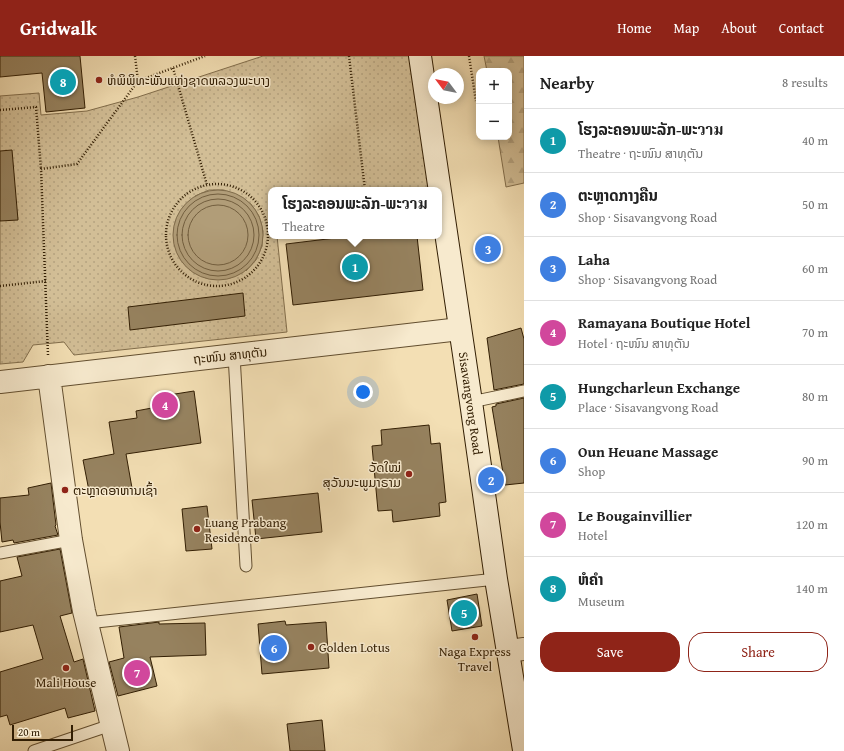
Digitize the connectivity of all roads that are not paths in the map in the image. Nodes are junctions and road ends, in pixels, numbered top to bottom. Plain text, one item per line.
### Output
1 (420, 56) edge
2 (439, 187) edge
3 (442, 206) edge
4 (460, 329) junction
5 (234, 355) junction
6 (49, 376) junction
7 (0, 382) edge
8 (524, 391) edge
9 (471, 402) junction
10 (71, 540) junction
11 (0, 553) edge
12 (246, 566) dead end
13 (496, 579) junction
14 (87, 623) junction
15 (516, 650) edge
16 (111, 725) junction
17 (524, 750) edge
18 (34, 751) edge
19 (118, 751) edge

1 - 2 street, Sisavangvong Road
3 - 4 street, Sisavangvong Road
4 - 5 street, ຖະໜົນ ສາທຸຕັນ
4 - 9 street, Sisavangvong Road
5 - 6 street, ຖະໜົນ ສາທຸຕັນ
5 - 12 lane
6 - 7 street, ຖະໜົນ ສາທຸຕັນ
6 - 10 street
8 - 9 lane
9 - 13 street, Sisavangvong Road
10 - 11 lane
10 - 14 street
13 - 14 lane
13 - 15 street, Sisavangvong Road
14 - 16 street
15 - 17 street, Sisavangvong Road
16 - 18 lane
16 - 19 street

